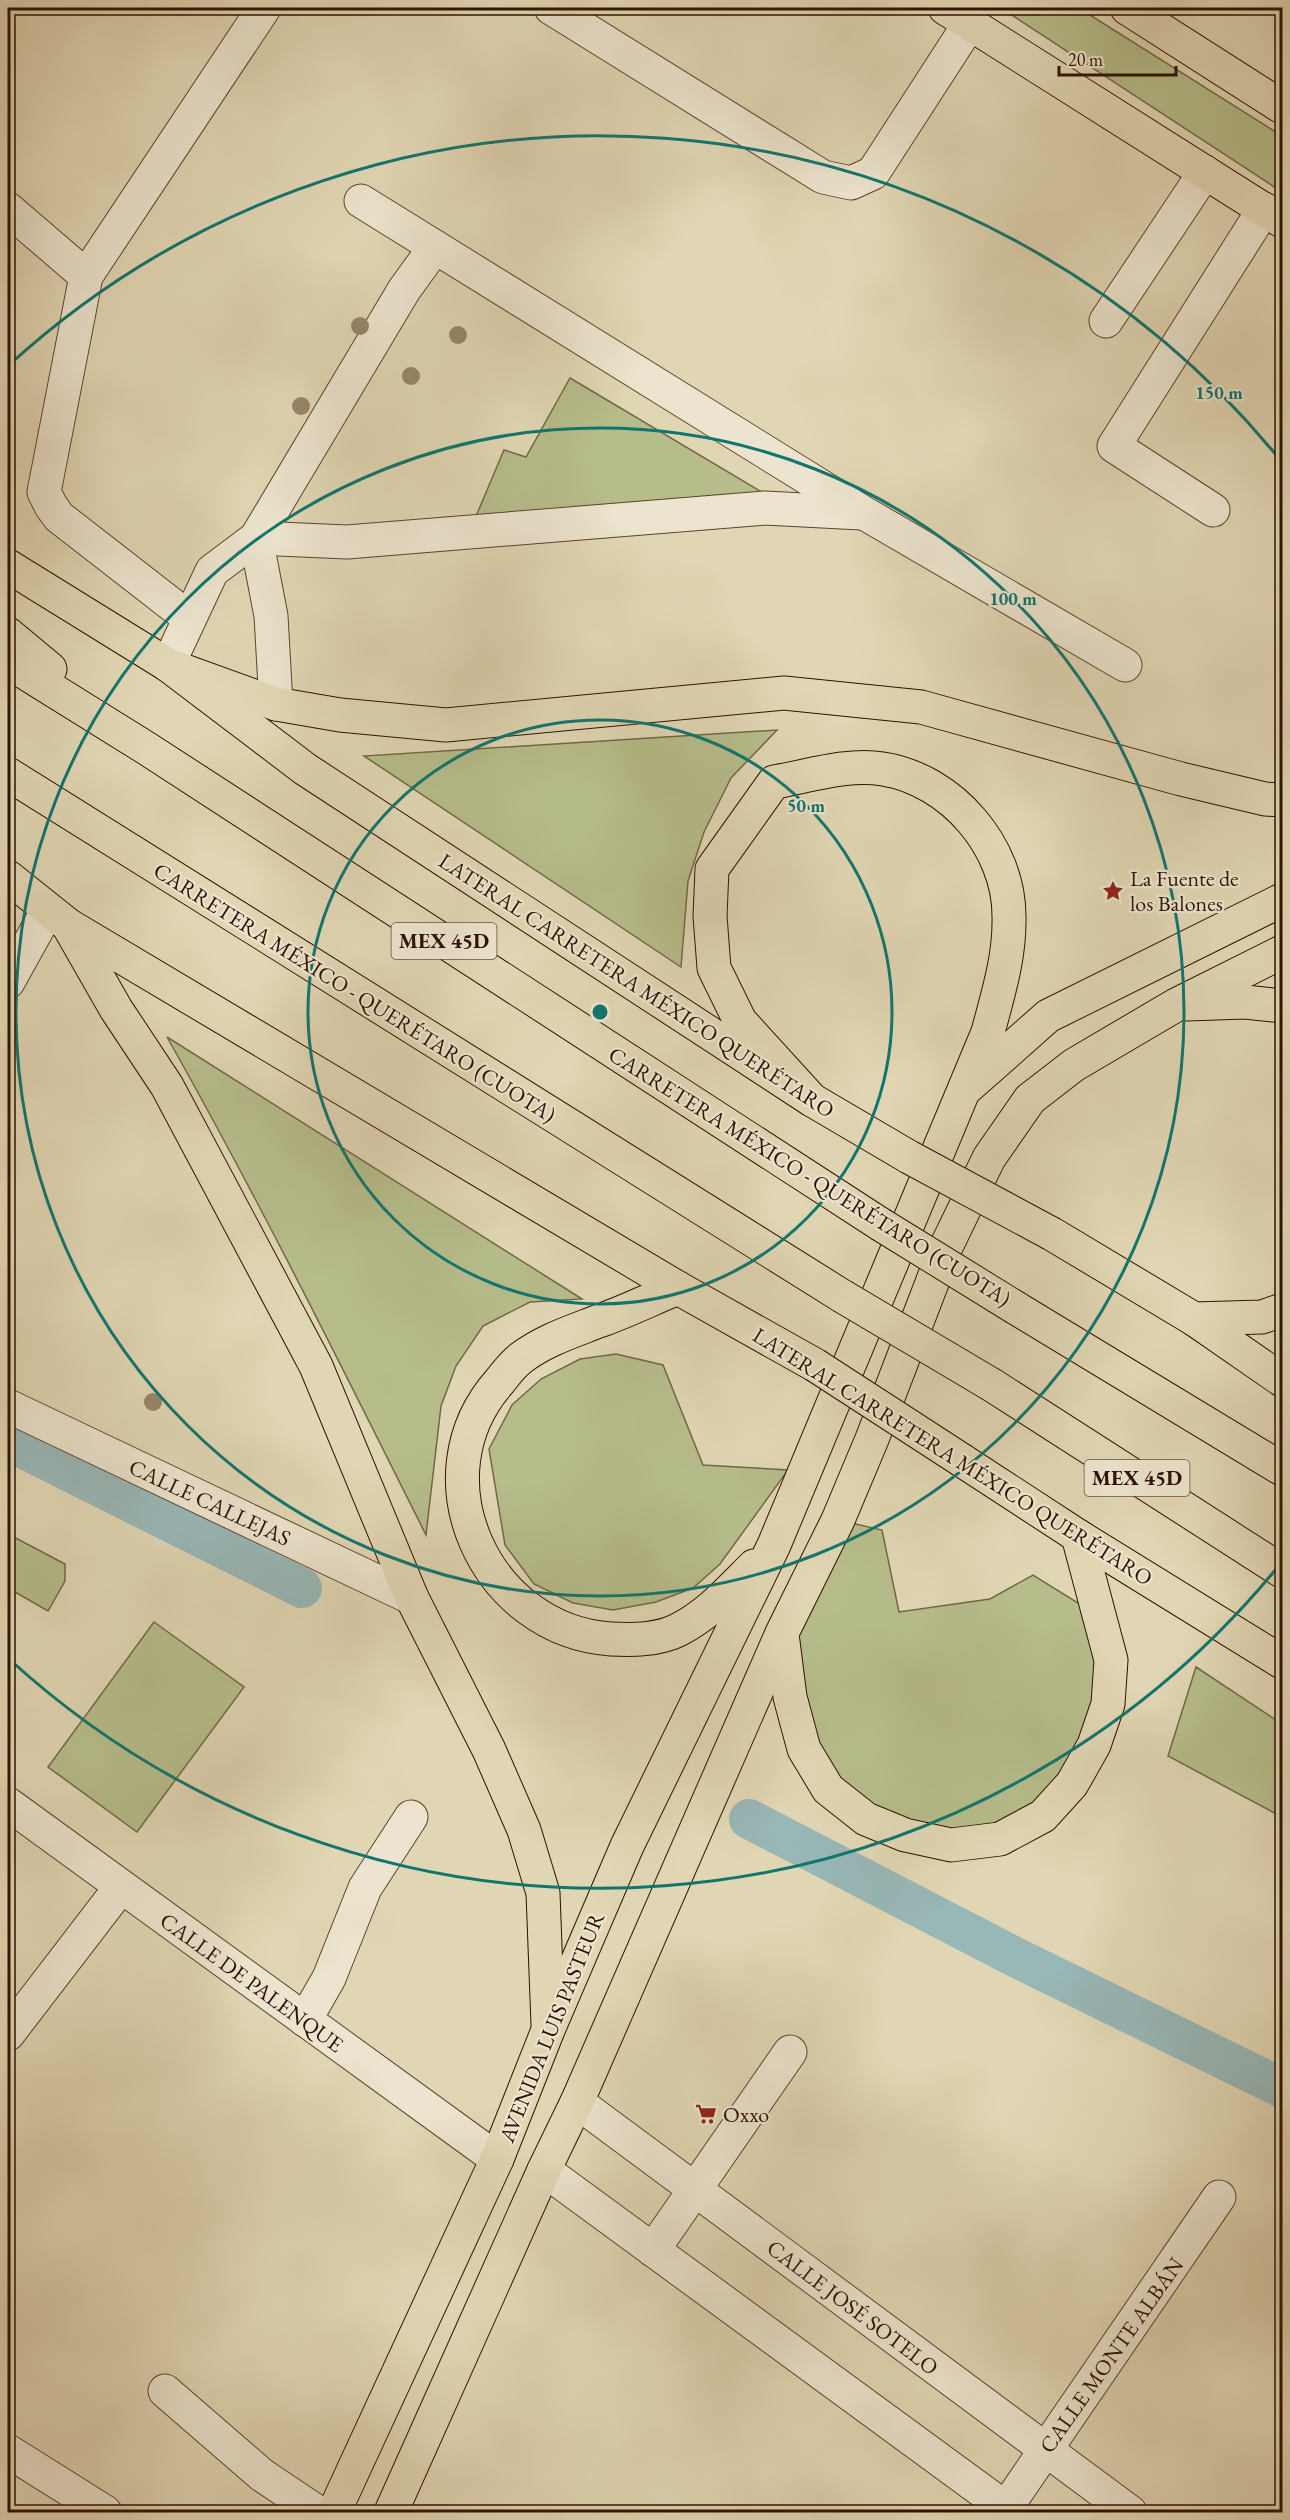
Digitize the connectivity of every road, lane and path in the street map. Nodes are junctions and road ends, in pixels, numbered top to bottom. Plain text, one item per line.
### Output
1 (264, 8) edge
2 (551, 8) edge
3 (1127, 8) edge
4 (957, 15) edge
5 (1282, 107) edge
6 (1205, 172) junction
7 (361, 201) dead end
8 (8, 209) edge
9 (1273, 215) edge
10 (435, 247) junction
11 (86, 276) junction
12 (1106, 321) dead end
13 (1213, 510) dead end
14 (864, 513) junction
15 (256, 538) junction
16 (8, 566) edge
17 (189, 618) junction
18 (8, 634) edge
19 (8, 662) edge
20 (168, 665) junction
21 (1125, 665) dead end
22 (276, 704) junction
23 (146, 748) junction
24 (8, 774) edge
25 (1282, 800) edge
26 (8, 877) edge
27 (1282, 900) edge
28 (58, 917) junction
29 (1282, 952) edge
30 (8, 982) edge
31 (1176, 1005) junction
32 (1282, 1006) edge
33 (966, 1089) junction
34 (812, 1100) junction
35 (678, 1288) junction
36 (1282, 1310) edge
37 (1194, 1319) junction
38 (1282, 1380) edge
39 (8, 1406) edge
40 (1282, 1469) edge
41 (1078, 1536) junction
42 (774, 1545) junction
43 (1282, 1571) edge
44 (412, 1598) junction
45 (782, 1633) junction
46 (1282, 1662) edge
47 (8, 1804) edge
48 (411, 1817) dead end
49 (120, 1888) junction
50 (305, 2020) junction
51 (548, 2030) junction
52 (8, 2034) edge
53 (790, 2052) dead end
54 (577, 2102) junction
55 (497, 2159) junction
56 (544, 2170) junction
57 (694, 2189) junction
58 (1219, 2197) dead end
59 (653, 2250) junction
60 (165, 2391) dead end
61 (1046, 2450) junction
62 (8, 2451) edge
63 (1006, 2511) edge
64 (105, 2512) edge
65 (317, 2512) edge
66 (334, 2512) edge
67 (390, 2512) edge
68 (1130, 2512) edge

1 - 11 street
2 - 4 street
3 - 5 main road
4 - 6 main road
6 - 9 main road
6 - 12 street
7 - 10 street
8 - 11 street
9 - 13 street
10 - 14 street
10 - 15 street
11 - 17 street
14 - 15 street
14 - 21 street
15 - 17 street
15 - 22 street
16 - 20 main road, LATERAL CARRETERA MÉXICO QUERÉTARO
17 - 20 street
18 - 23 main road
19 - 23 main road, CARRETERA MÉXICO - QUERÉTARO (CUOTA) / MEX 45D
20 - 22 main road
20 - 34 main road, LATERAL CARRETERA MÉXICO QUERÉTARO
22 - 25 main road
23 - 40 main road, CARRETERA MÉXICO - QUERÉTARO (CUOTA) / MEX 45D, bridge
24 - 43 main road, CARRETERA MÉXICO - QUERÉTARO (CUOTA) / MEX 45D, bridge
26 - 28 main road, LATERAL CARRETERA MÉXICO QUERÉTARO
27 - 33 main road
28 - 30 street
28 - 35 main road, LATERAL CARRETERA MÉXICO QUERÉTARO
28 - 44 main road
29 - 31 main road
31 - 32 main road
31 - 45 main road
33 - 34 main road, AVENIDA LUIS PASTEUR
33 - 42 main road, AVENIDA LUIS PASTEUR
34 - 37 main road, LATERAL CARRETERA MÉXICO QUERÉTARO, bridge
35 - 41 main road, LATERAL CARRETERA MÉXICO QUERÉTARO, bridge
35 - 42 main road
36 - 37 main road
37 - 38 main road, LATERAL CARRETERA MÉXICO QUERÉTARO
39 - 44 street, CALLE CALLEJAS
41 - 45 main road
41 - 46 main road, LATERAL CARRETERA MÉXICO QUERÉTARO
42 - 51 main road, AVENIDA LUIS PASTEUR
44 - 51 main road
45 - 54 main road
47 - 49 street, CALLE DE PALENQUE
48 - 50 street
49 - 50 street, CALLE DE PALENQUE
49 - 52 street
50 - 55 street, CALLE DE PALENQUE
51 - 55 main road, AVENIDA LUIS PASTEUR
53 - 57 street
54 - 56 main road
54 - 57 street, CALLE JOSÉ SOTELO
55 - 66 main road, AVENIDA LUIS PASTEUR
56 - 59 street
56 - 67 main road
57 - 59 street
57 - 61 street, CALLE JOSÉ SOTELO
58 - 61 street, CALLE MONTE ALBÁN
59 - 63 street
60 - 65 street
61 - 63 street, CALLE MONTE ALBÁN
61 - 68 street, CALLE JOSÉ SOTELO
62 - 64 street

